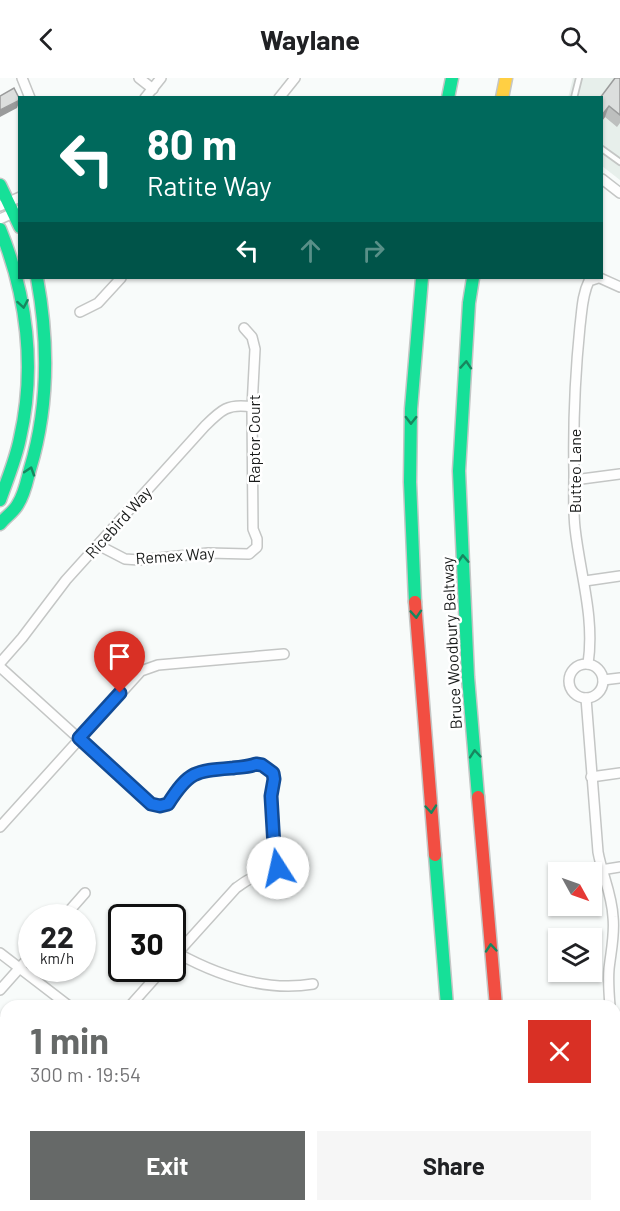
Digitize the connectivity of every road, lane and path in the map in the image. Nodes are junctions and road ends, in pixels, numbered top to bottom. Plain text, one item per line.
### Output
1 (22, 78) edge
2 (139, 78) edge
3 (161, 78) edge
4 (295, 78) edge
5 (452, 78) edge
6 (506, 78) edge
7 (579, 78) edge
8 (153, 89) junction
9 (29, 96) edge
10 (147, 96) edge
11 (281, 96) edge
12 (448, 96) edge
13 (502, 96) edge
14 (574, 96) edge
15 (603, 150) edge
16 (620, 162) edge
17 (603, 180) edge
18 (0, 185) edge
19 (620, 193) edge
20 (12, 206) edge
21 (0, 219) edge
22 (18, 221) edge
23 (0, 229) edge
24 (37, 279) edge
25 (120, 279) edge
26 (422, 279) edge
27 (473, 279) edge
28 (594, 279) edge
29 (600, 279) edge
30 (620, 287) edge
31 (80, 312) dead end
32 (244, 328) dead end
33 (252, 406) junction
34 (620, 474) edge
35 (574, 480) junction
36 (0, 501) edge
37 (1, 522) edge
38 (98, 545) junction
39 (254, 550) joint
40 (620, 576) edge
41 (585, 581) junction
42 (284, 654) dead end
43 (588, 664) junction
44 (0, 665) edge
45 (620, 678) edge
46 (603, 680) junction
47 (586, 698) junction
48 (79, 738) junction
49 (620, 773) edge
50 (591, 777) junction
51 (0, 826) edge
52 (600, 862) edge
53 (620, 867) edge
54 (602, 870) joint
55 (86, 893) dead end
56 (76, 904) edge
57 (186, 944) edge
58 (0, 953) edge
59 (615, 960) edge
60 (186, 961) edge
61 (18, 967) edge
62 (18, 969) edge
63 (37, 982) edge
64 (152, 982) edge
65 (314, 984) dead end
66 (0, 990) edge
67 (61, 1000) edge
68 (136, 1000) edge
69 (447, 1000) edge
70 (495, 1000) edge
71 (611, 1000) edge

1 - 9 street
2 - 8 street
3 - 8 street
4 - 11 street
5 - 12 main road
6 - 13 main road
7 - 14 lane
8 - 10 street
15 - 16 lane
17 - 19 street
18 - 20 main road
20 - 21 street
20 - 22 main road
23 -> 36 main road
37 -> 24 main road
25 - 31 street
26 -> 69 main road, Bruce Woodbury Beltway
70 -> 27 main road, Bruce Woodbury Beltway
28 - 35 street, Butteo Lane
29 - 30 street
32 - 33 street, Raptor Court
33 - 38 street, Ricebird Way
33 - 39 street, Raptor Court
34 - 35 street
35 - 41 street, Butteo Lane
36 - 37 main road
38 - 39 street, Remex Way
38 - 44 street, Ricebird Way
40 - 41 street
41 - 43 street, Butteo Lane
42 - 48 street
43 - 46 street
43 - 47 street
44 - 48 street
45 - 46 street
46 - 47 street
47 - 50 street
48 - 51 street
48 - 57 street
49 - 50 street
50 - 52 street
53 - 54 street
54 - 59 street
55 - 56 street
58 - 61 street
59 - 71 street
60 - 65 street
62 - 66 street
63 - 67 street
64 - 68 street

